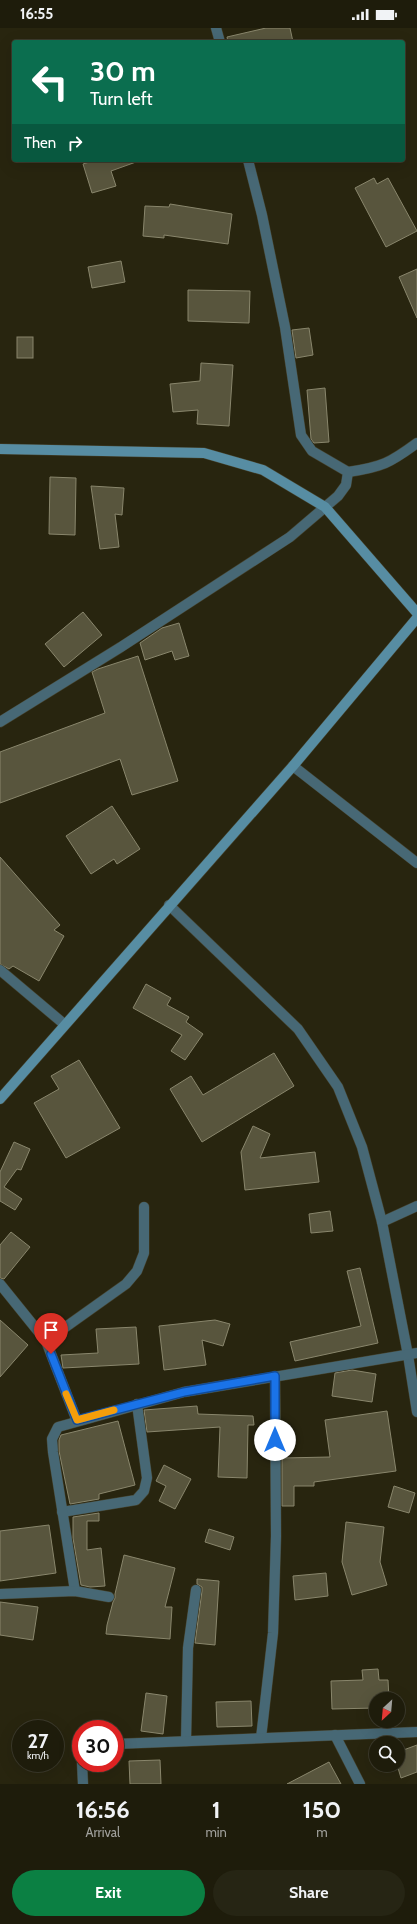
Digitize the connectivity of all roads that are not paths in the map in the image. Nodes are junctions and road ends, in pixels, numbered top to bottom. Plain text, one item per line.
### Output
1 (216, 28) edge
2 (219, 40) edge
3 (248, 162) edge
4 (417, 443) edge
5 (0, 449) edge
6 (348, 472) junction
7 (325, 507) junction
8 (417, 613) edge
9 (417, 618) edge
10 (0, 722) edge
11 (292, 766) junction
12 (417, 863) edge
13 (169, 905) junction
14 (0, 970) edge
15 (64, 1024) junction
16 (0, 1098) edge
17 (417, 1206) edge
18 (144, 1207) dead end
19 (382, 1222) junction
20 (0, 1284) edge
21 (46, 1341) junction
22 (413, 1354) edge
23 (275, 1376) junction
24 (137, 1404) junction
25 (417, 1412) edge
26 (77, 1420) junction
27 (62, 1512) junction
28 (196, 1590) dead end
29 (75, 1592) junction
30 (0, 1594) edge
31 (109, 1597) dead end
32 (417, 1732) edge
33 (335, 1735) junction
34 (261, 1738) junction
35 (186, 1741) junction
36 (124, 1744) edge
37 (82, 1772) edge
38 (83, 1784) edge
39 (360, 1784) edge

1 - 2 street
3 - 6 street
4 - 6 street
5 - 7 main road
6 - 7 street
7 - 8 main road
7 - 10 street
9 - 11 main road
11 - 12 street
11 - 13 main road
13 - 15 main road
13 - 19 street
14 - 15 street
15 - 16 main road
17 - 19 street
18 - 21 street
19 - 22 street
20 - 21 street
21 - 26 street
22 - 23 street
22 - 25 street
23 - 24 street
23 - 34 street
24 - 26 street
24 - 27 street
26 - 27 street
27 - 29 street
28 - 35 street
29 - 30 street
29 - 31 street
32 - 33 street
33 - 34 street
33 - 39 street
34 - 35 street
35 - 36 street
37 - 38 street

